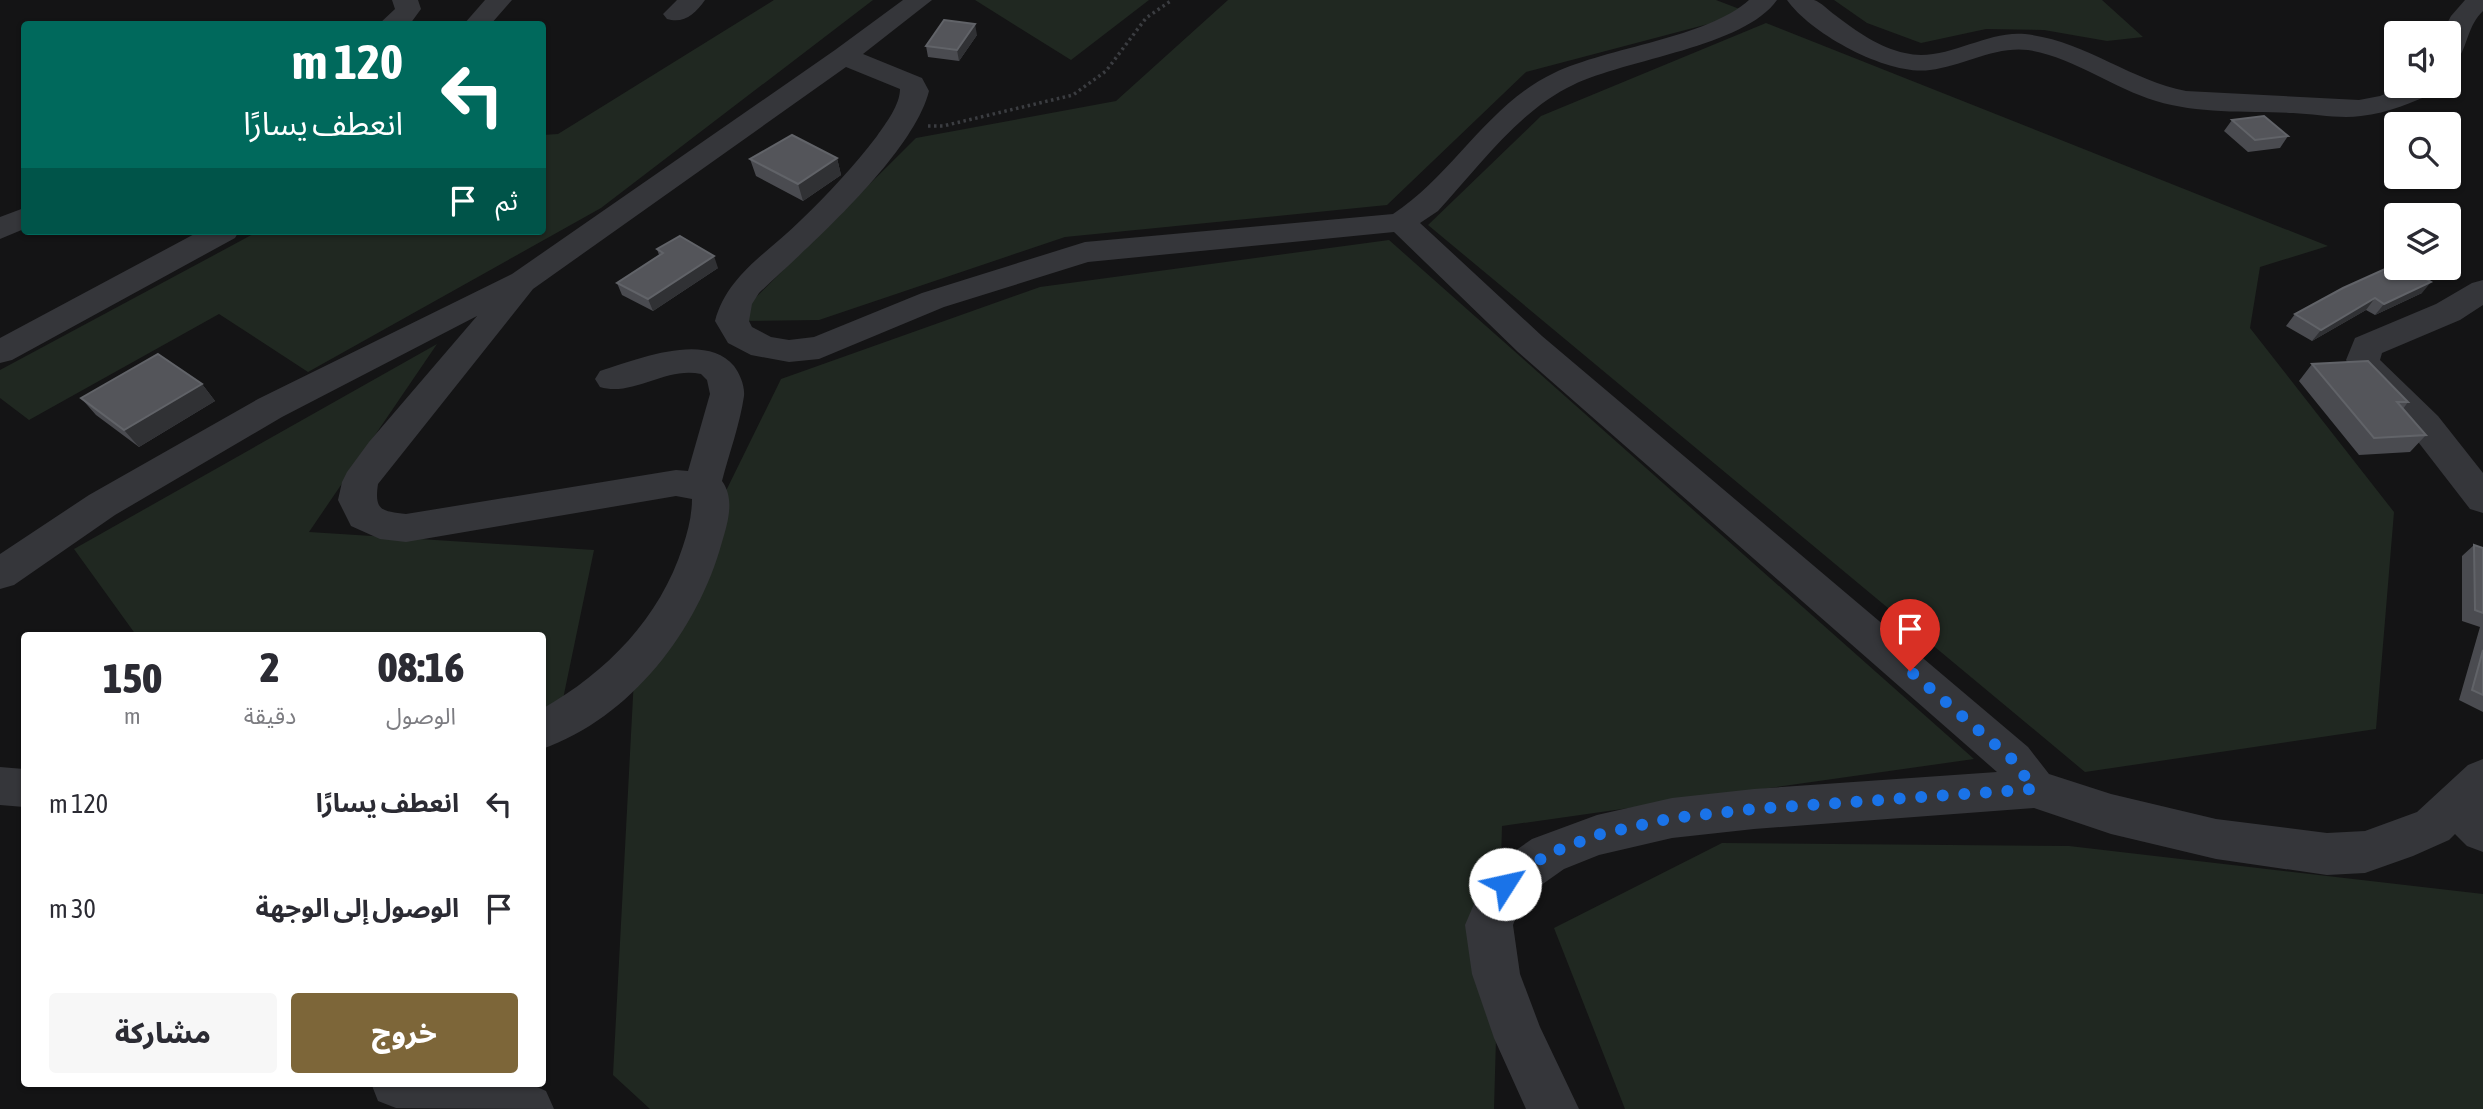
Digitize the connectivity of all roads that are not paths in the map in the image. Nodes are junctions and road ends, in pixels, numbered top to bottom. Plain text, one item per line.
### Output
1 (405, 0) edge
2 (499, 0) edge
3 (919, 0) edge
4 (1764, 0) edge
5 (1800, 0) edge
6 (2483, 0) edge
7 (397, 21) edge
8 (480, 21) edge
9 (2459, 21) edge
10 (844, 56) junction
11 (2398, 98) edge
12 (21, 219) edge
13 (1401, 222) junction
14 (0, 230) edge
15 (217, 235) edge
16 (523, 281) junction
17 (2483, 290) edge
18 (0, 352) edge
19 (612, 379) dead end
20 (702, 488) junction
21 (2483, 499) edge
22 (0, 574) edge
23 (546, 728) edge
24 (0, 786) edge
25 (21, 788) edge
26 (2034, 789) junction
27 (2474, 805) edge
28 (395, 1087) edge
29 (457, 1087) edge
30 (389, 1109) edge
31 (528, 1109) edge
32 (1553, 1109) edge

1 - 7 street
2 - 8 street
3 - 10 street
4 - 13 street
5 - 11 street
6 - 9 street
10 - 13 street
10 - 16 street
12 - 14 street
13 - 26 street
15 - 18 street
16 - 20 street
16 - 22 street
17 - 21 street
19 - 20 street
20 - 23 street
24 - 25 street
26 - 27 street
26 - 32 street
28 - 30 street
29 - 31 street

